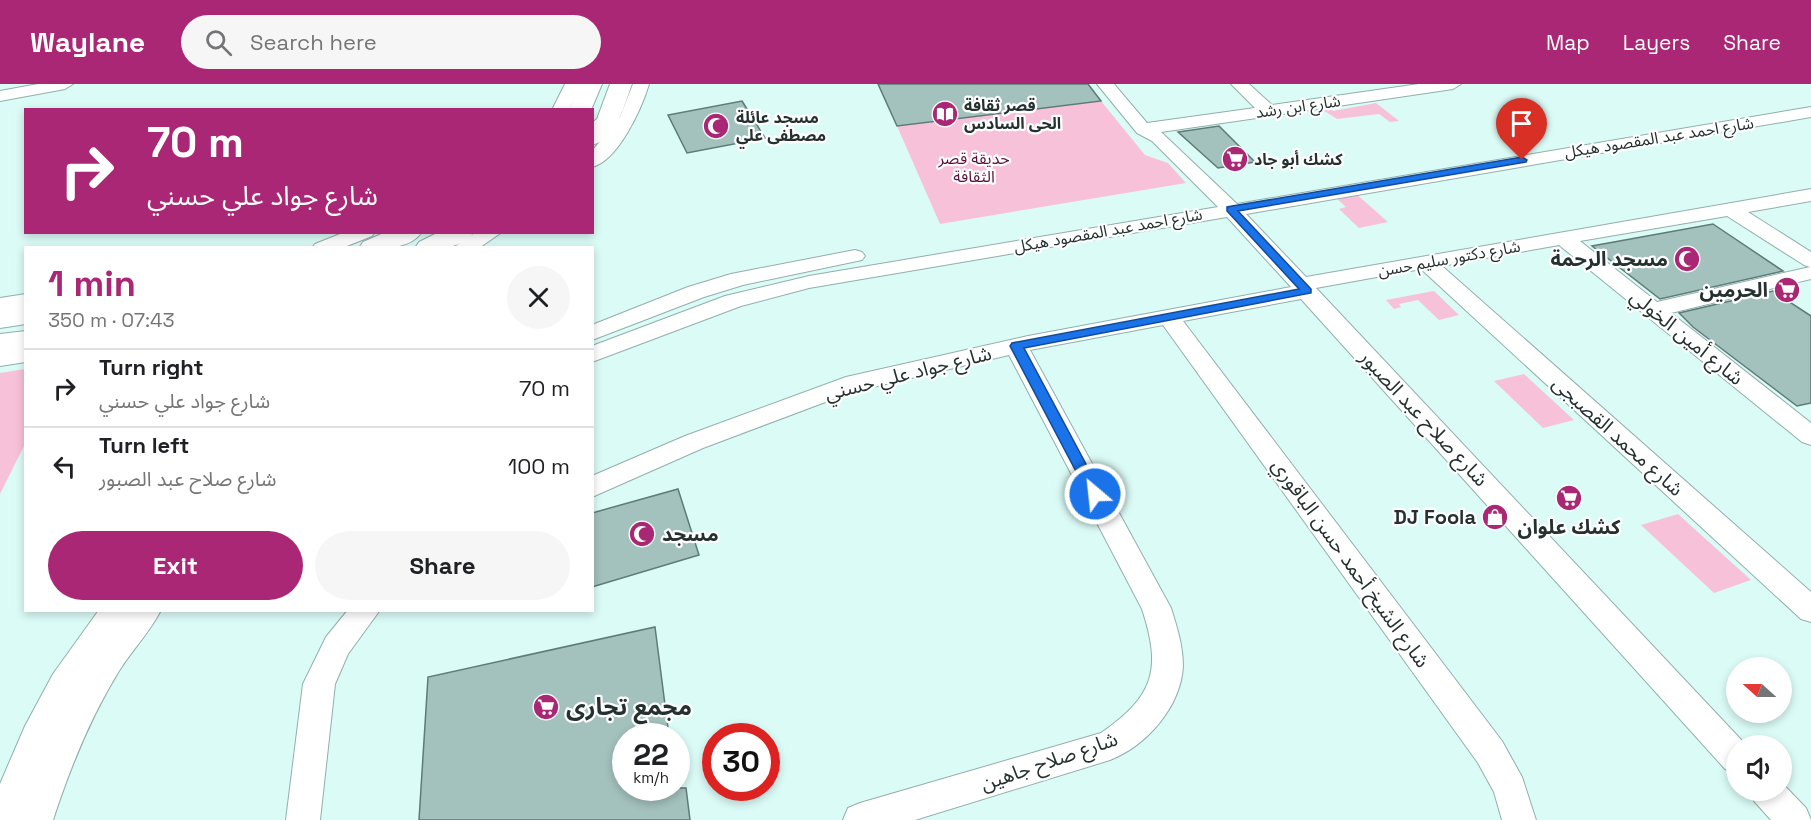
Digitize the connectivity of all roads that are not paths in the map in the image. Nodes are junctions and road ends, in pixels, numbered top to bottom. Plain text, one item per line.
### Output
1 (65, 84) edge
2 (573, 84) edge
3 (591, 84) edge
4 (621, 84) edge
5 (642, 84) edge
6 (1105, 84) edge
7 (1239, 84) edge
8 (1363, 84) edge
9 (1453, 84) edge
10 (1378, 95) junction
11 (0, 96) edge
12 (1811, 98) edge
13 (561, 108) edge
14 (581, 108) edge
15 (1269, 111) junction
16 (1811, 112) edge
17 (1143, 129) junction
18 (597, 146) edge
19 (1811, 195) edge
20 (1224, 202) junction
21 (1730, 209) junction
22 (360, 234) edge
23 (404, 234) edge
24 (457, 234) edge
25 (488, 234) edge
26 (1563, 238) junction
27 (327, 246) edge
28 (377, 246) edge
29 (432, 246) edge
30 (467, 246) edge
31 (1811, 261) edge
32 (1425, 262) junction
33 (1811, 273) edge
34 (805, 274) junction
35 (1304, 288) junction
36 (24, 301) edge
37 (0, 305) edge
38 (1653, 310) junction
39 (24, 315) edge
40 (1168, 315) junction
41 (0, 319) edge
42 (594, 332) edge
43 (24, 340) edge
44 (0, 344) edge
45 (1016, 346) junction
46 (24, 354) edge
47 (594, 354) edge
48 (0, 358) edge
49 (1809, 432) edge
50 (594, 486) edge
51 (1811, 610) edge
52 (116, 612) edge
53 (146, 612) edge
54 (364, 612) edge
55 (1726, 747) edge
56 (1777, 801) edge
57 (3, 820) edge
58 (36, 820) edge
59 (303, 820) edge
60 (860, 820) edge
61 (1519, 820) edge
62 (1794, 820) edge

1 - 11 street
2 - 13 street
3 - 14 street
4 - 18 street
5 - 18 street
6 - 17 street, شارع صلاح عبد الصبور
7 - 15 street
8 - 10 street
9 - 10 street, شارع ابن رشد
10 - 15 street, شارع ابن رشد
12 - 20 street, شارع احمد عبد المقصود هيكل
15 - 17 street, شارع ابن رشد
16 - 20 street, شارع احمد عبد المقصود هيكل
17 - 20 street, شارع صلاح عبد الصبور
19 - 21 street, شارع دكتور سليم حسن
20 - 34 street, شارع احمد عبد المقصود هيكل
20 - 35 street, شارع صلاح عبد الصبور
21 - 26 street, شارع دكتور سليم حسن
21 - 31 street
22 - 27 street
23 - 28 street
24 - 29 street
25 - 30 street
26 - 32 street, شارع دكتور سليم حسن
26 - 38 street, شارع أمين الخولي
32 - 35 street, شارع دكتور سليم حسن
32 - 51 street, شارع محمد القصبجى
33 - 38 street
34 - 42 street, شارع احمد عبد المقصود هيكل
34 - 47 street, شارع احمد عبد المقصود هيكل
35 - 40 street, شارع جواد علي حسني
35 - 55 street, شارع صلاح عبد الصبور
36 - 37 street
38 - 49 street, شارع أمين الخولي
39 - 41 street
40 - 45 street, شارع جواد علي حسني
40 - 61 street, شارع الشيخ أحمد حسن الباقوري
43 - 44 street
45 - 50 street, شارع جواد علي حسني
45 - 60 street, شارع صلاح جاهين
46 - 48 street
52 - 57 street
53 - 58 street
54 - 59 street
56 - 62 street

